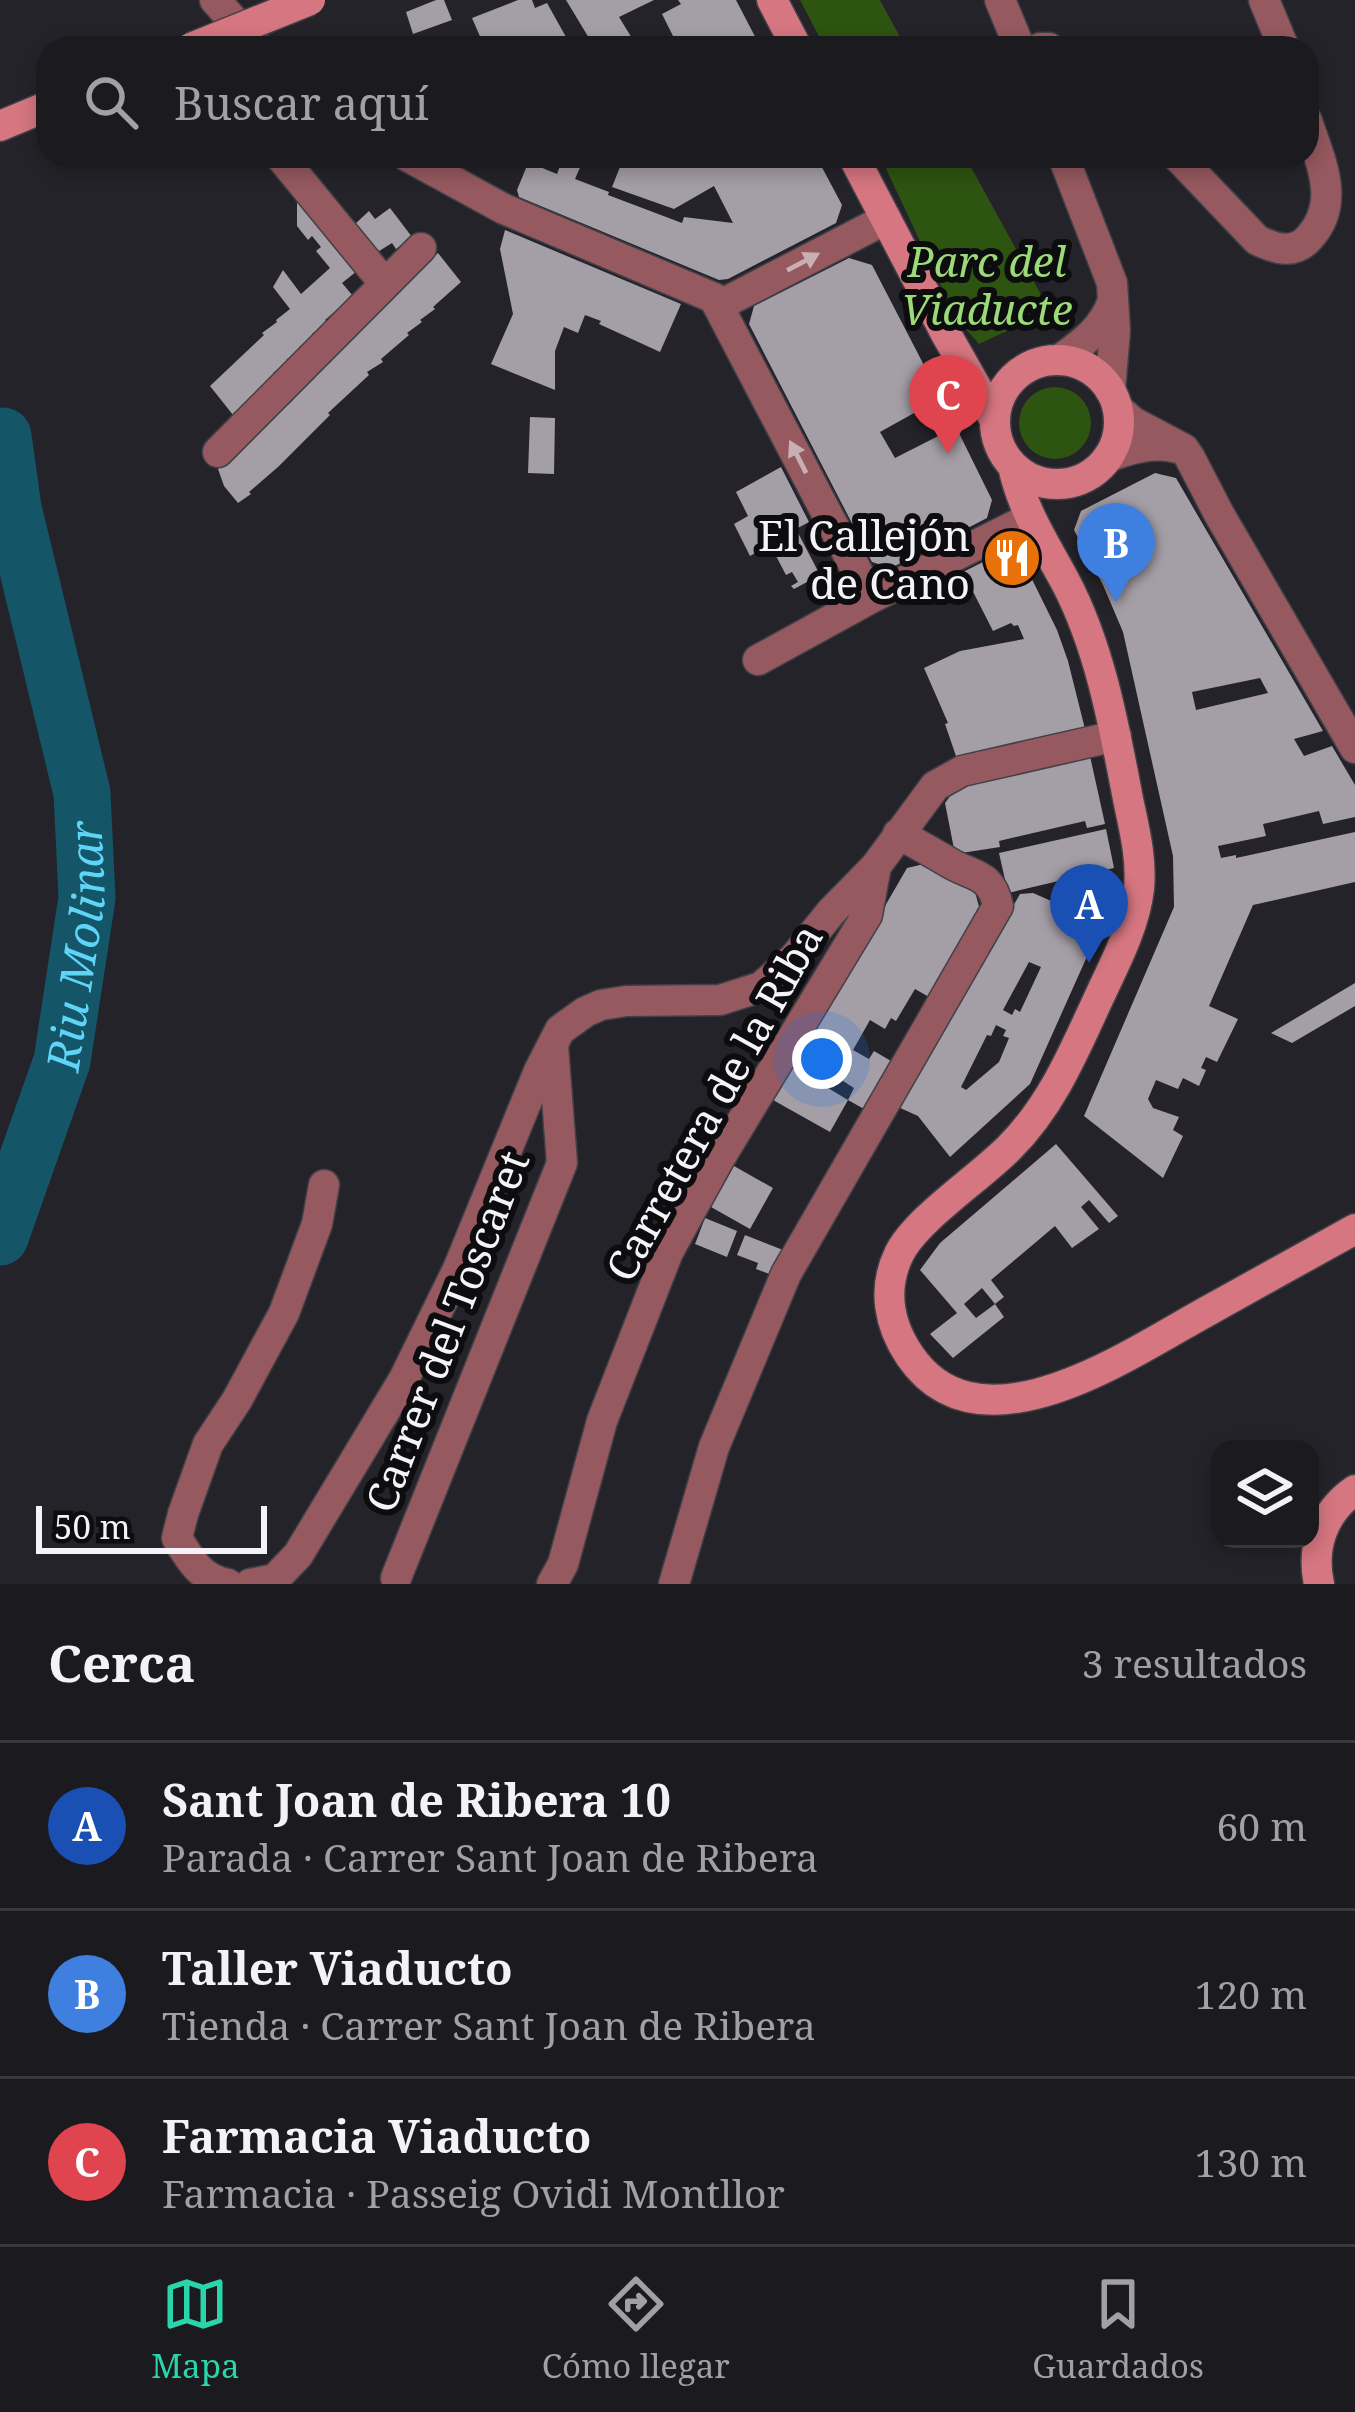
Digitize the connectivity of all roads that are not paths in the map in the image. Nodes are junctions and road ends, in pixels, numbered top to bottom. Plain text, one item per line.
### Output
1 (212, 0) edge
2 (310, 0) edge
3 (772, 0) edge
4 (1000, 0) edge
5 (1264, 0) edge
6 (219, 36) edge
7 (221, 36) edge
8 (247, 36) edge
9 (791, 36) edge
10 (1015, 36) edge
11 (1278, 36) edge
12 (36, 111) edge
13 (0, 126) edge
14 (1319, 158) edge
15 (290, 168) edge
16 (429, 168) edge
17 (859, 168) edge
18 (1068, 168) edge
19 (1188, 168) edge
20 (886, 219) junction
21 (421, 248) dead end
22 (385, 284) junction
23 (1114, 294) junction
24 (720, 305) junction
25 (946, 334) junction
26 (1059, 360) junction
27 (1020, 372) junction
28 (1114, 400) junction
29 (994, 420) junction
30 (1184, 449) junction
31 (218, 452) dead end
32 (1108, 457) junction
33 (1013, 466) junction
34 (1068, 483) junction
35 (1030, 518) junction
36 (1060, 573) junction
37 (871, 598) junction
38 (758, 660) dead end
39 (1116, 736) junction
40 (1355, 748) edge
41 (898, 834) junction
42 (876, 866) junction
43 (553, 1041) junction
44 (324, 1185) dead end
45 (1355, 1228) edge
46 (1355, 1490) edge
47 (396, 1577) dead end
48 (228, 1584) edge
49 (250, 1584) edge
50 (552, 1584) edge
51 (674, 1584) edge
52 (1319, 1584) edge

1 - 6 street
1 - 8 street
2 - 7 main road, bridge
3 - 9 main road
4 - 10 street
5 - 11 street
12 - 13 main road
14 - 19 street
15 - 22 street
16 - 24 street
17 - 20 main road
18 - 23 street
24 -> 20 street
20 - 25 main road
21 - 22 street
22 - 31 street
23 - 26 street
23 - 28 street
37 -> 24 street
25 - 27 main road
25 - 29 main road
26 - 27 main road
26 - 28 main road
27 - 29 main road
28 - 30 street
28 - 32 main road
29 - 33 main road
30 - 32 street
30 - 40 street
32 - 34 main road
33 - 34 main road
33 - 35 main road
34 - 36 main road
35 - 36 main road
35 - 37 street
36 - 39 main road
37 - 38 street
39 - 41 street
39 - 45 main road
41 - 42 street
41 - 51 street
42 - 43 street
42 - 50 street, Carretera de la Riba
43 - 47 street, Carrer del Toscaret
43 - 49 street
44 - 48 street
46 - 52 main road

